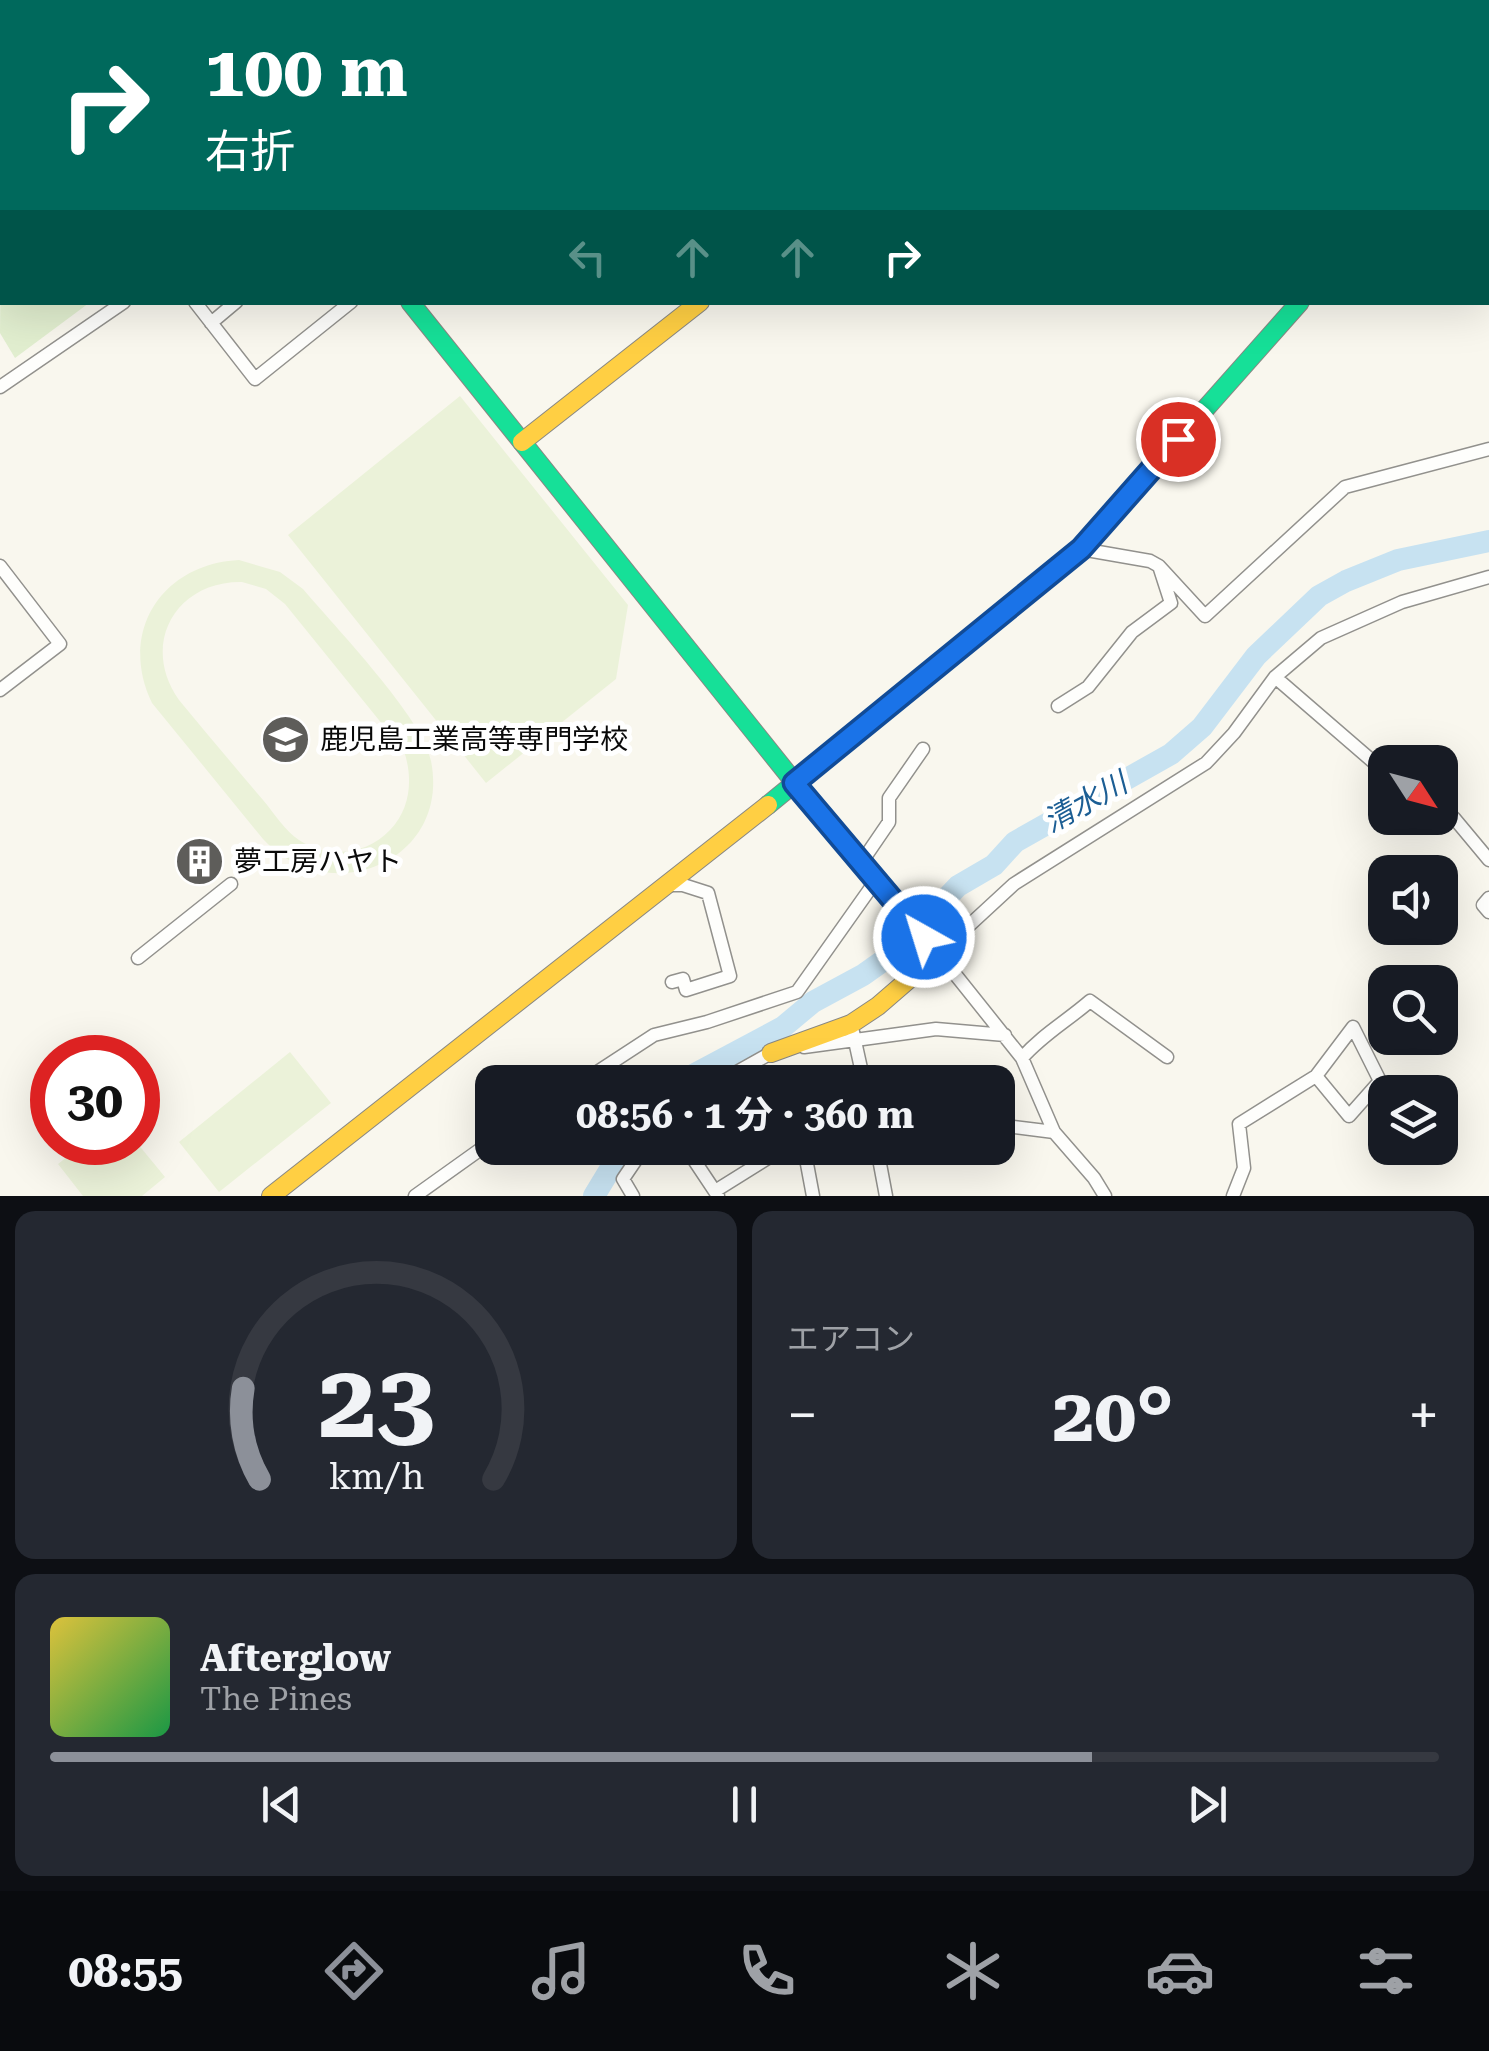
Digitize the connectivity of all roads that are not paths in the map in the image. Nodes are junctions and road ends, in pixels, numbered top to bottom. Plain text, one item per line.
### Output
1 (196, 305) edge
2 (232, 305) edge
3 (346, 305) edge
4 (412, 305) edge
5 (696, 305) edge
6 (1297, 305) edge
7 (103, 308) edge
8 (211, 323) junction
9 (0, 388) edge
10 (522, 442) junction
11 (1489, 450) edge
12 (1081, 549) junction
13 (0, 566) edge
14 (1159, 566) junction
15 (1489, 577) edge
16 (1275, 677) junction
17 (0, 690) edge
18 (1058, 706) dead end
19 (923, 749) dead end
20 (1368, 757) edge
21 (794, 783) junction
22 (1458, 823) edge
23 (1489, 860) edge
24 (861, 863) junction
25 (877, 879) junction
26 (231, 884) dead end
27 (669, 885) junction
28 (1489, 898) edge
29 (1489, 912) edge
30 (938, 955) junction
31 (138, 958) dead end
32 (672, 982) dead end
33 (853, 1032) junction
34 (1004, 1035) junction
35 (771, 1053) joint
36 (1166, 1056) dead end
37 (1022, 1058) junction
38 (608, 1065) edge
39 (749, 1065) edge
40 (860, 1065) edge
41 (1316, 1076) junction
42 (1015, 1128) edge
43 (1054, 1132) junction
44 (475, 1153) edge
45 (632, 1165) edge
46 (697, 1165) edge
47 (759, 1165) edge
48 (807, 1165) edge
49 (880, 1165) edge
50 (1094, 1178) junction
51 (716, 1194) edge
52 (270, 1196) edge
53 (415, 1196) edge
54 (634, 1196) edge
55 (813, 1196) edge
56 (886, 1196) edge
57 (1086, 1196) edge
58 (1105, 1196) edge
59 (1233, 1196) edge

1 - 8 street
2 - 8 street
3 - 8 street
4 - 10 street
5 - 10 street
6 - 12 street
7 - 9 street
10 - 21 street
11 - 14 street
12 - 14 street
12 - 21 street
13 - 17 street
14 - 18 street
15 - 16 street
16 - 20 street
16 - 30 street
19 - 24 street
21 - 24 street
21 - 27 street
22 - 23 street
24 - 25 street
25 - 30 street
25 - 38 street
26 - 31 street
27 - 32 street
27 - 52 street
28 - 29 street
30 - 33 street
30 - 34 street
33 - 34 street
33 - 35 street
33 - 40 street
34 - 37 street
35 - 39 street
36 - 37 street
37 - 43 street
41 - 41 street
41 - 59 street
42 - 43 street
43 - 50 street
44 - 53 street
45 - 54 street
46 - 51 street
47 - 51 street
48 - 55 street
49 - 56 street
50 - 57 street
50 - 58 street

